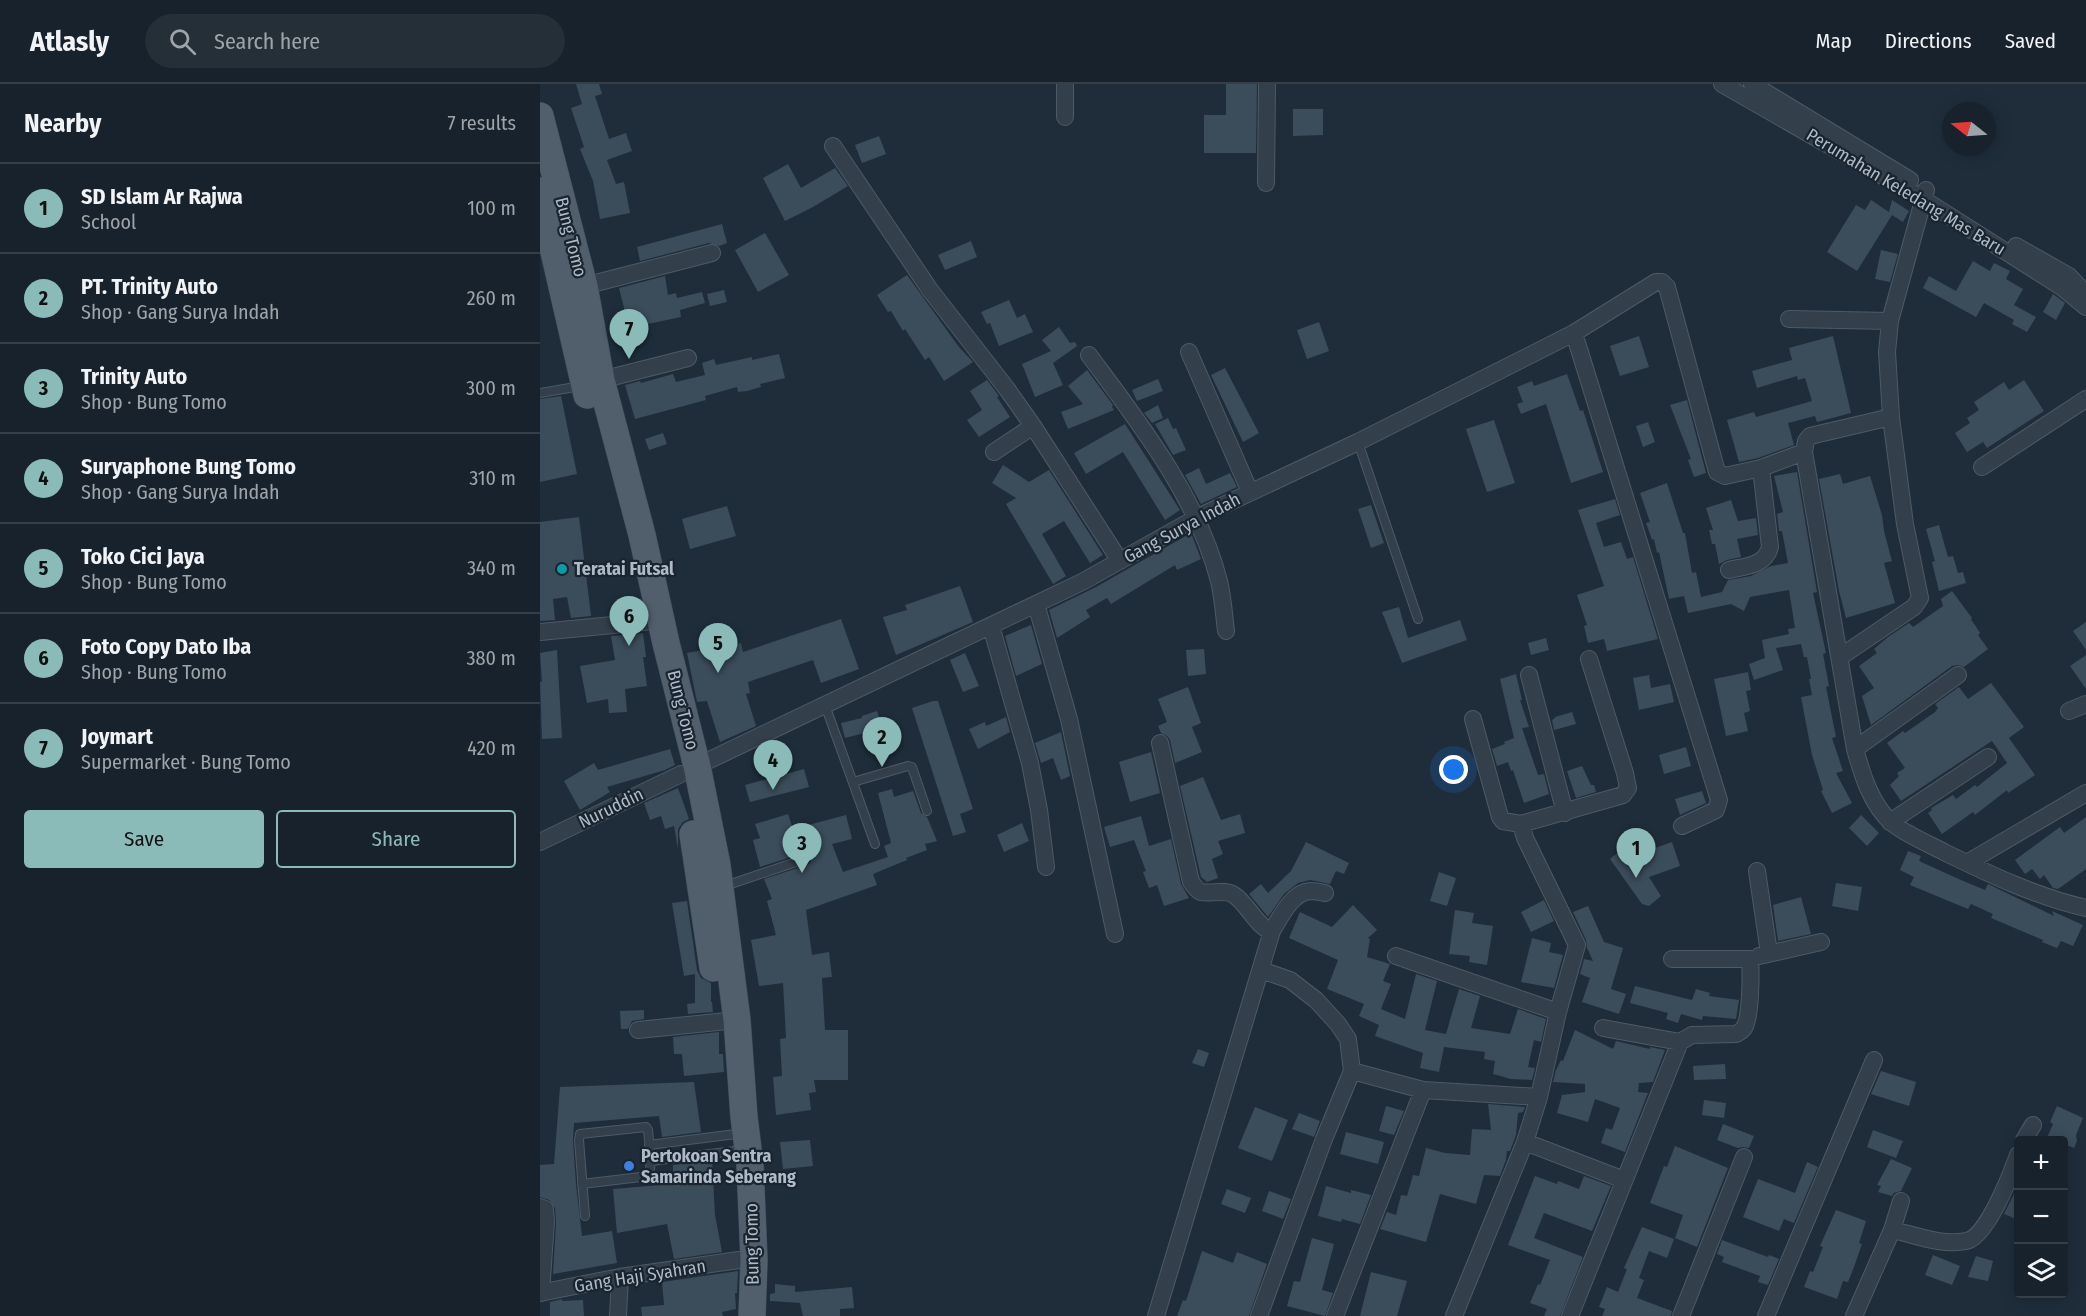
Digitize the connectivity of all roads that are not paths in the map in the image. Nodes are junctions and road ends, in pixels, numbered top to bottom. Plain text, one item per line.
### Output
1 (1065, 84) edge
2 (1267, 84) edge
3 (1722, 84) edge
4 (1752, 84) edge
5 (540, 116) edge
6 (1065, 117) dead end
7 (833, 146) dead end
8 (1266, 183) dead end
9 (540, 191) edge
10 (1924, 194) junction
11 (551, 227) edge
12 (712, 253) dead end
13 (2086, 294) edge
14 (580, 303) junction
15 (2086, 307) edge
16 (1789, 319) dead end
17 (1890, 321) junction
18 (1574, 333) junction
19 (1189, 352) dead end
20 (1089, 355) dead end
21 (688, 358) dead end
22 (593, 383) junction
23 (540, 393) edge
24 (2086, 399) edge
25 (1891, 417) junction
26 (1033, 426) junction
27 (1358, 442) junction
28 (994, 452) dead end
29 (1804, 452) junction
30 (1982, 466) dead end
31 (1761, 468) junction
32 (1250, 492) junction
33 (1197, 518) junction
34 (1120, 561) junction
35 (1729, 570) dead end
36 (1036, 604) junction
37 (1418, 619) dead end
38 (652, 620) junction
39 (991, 626) junction
40 (1226, 631) dead end
41 (540, 632) edge
42 (1840, 657) junction
43 (1588, 659) dead end
44 (1529, 675) dead end
45 (1958, 675) dead end
46 (2086, 704) edge
47 (825, 705) junction
48 (2069, 711) dead end
49 (1473, 719) dead end
50 (1160, 743) dead end
51 (1855, 749) junction
52 (1988, 757) dead end
53 (689, 770) junction
54 (853, 782) junction
55 (2086, 793) edge
56 (927, 811) dead end
57 (1565, 813) junction
58 (1890, 822) junction
59 (1521, 824) junction
60 (1682, 826) dead end
61 (540, 842) edge
62 (875, 844) dead end
63 (805, 859) dead end
64 (1967, 863) junction
65 (1046, 867) dead end
66 (1757, 871) dead end
67 (721, 887) junction
68 (1325, 893) dead end
69 (2082, 903) edge
70 (1272, 931) junction
71 (1115, 934) dead end
72 (1821, 942) dead end
73 (1769, 953) junction
74 (1396, 956) dead end
75 (1672, 959) dead end
76 (1750, 959) junction
77 (1261, 970) junction
78 (1558, 1012) junction
79 (729, 1021) junction
80 (1603, 1028) dead end
81 (638, 1030) dead end
82 (1680, 1042) junction
83 (1874, 1060) dead end
84 (1352, 1071) junction
85 (1423, 1090) junction
86 (1539, 1096) junction
87 (2033, 1125) dead end
88 (2026, 1136) edge
89 (1525, 1142) junction
90 (649, 1145) junction
91 (740, 1150) junction
92 (1744, 1156) dead end
93 (651, 1161) junction
94 (2014, 1167) edge
95 (1624, 1180) junction
96 (582, 1184) junction
97 (1901, 1201) dead end
98 (540, 1207) edge
99 (585, 1216) dead end
100 (1892, 1230) junction
101 (739, 1260) junction
102 (620, 1277) junction
103 (541, 1293) edge
104 (618, 1316) edge
105 (739, 1316) edge
106 (752, 1316) edge
107 (1156, 1316) edge
108 (1259, 1316) edge
109 (1335, 1316) edge
110 (1454, 1316) edge
111 (1570, 1316) edge
112 (1681, 1316) edge
113 (1766, 1316) edge
114 (1854, 1316) edge

1 - 6 street
2 - 8 street
3 - 10 street, Perumahan Keledang Mas Baru
4 - 10 street
5 - 11 main road, Bung Tomo
7 - 26 street
9 - 11 main road, Bung Tomo
10 - 13 street
10 - 15 street, Perumahan Keledang Mas Baru
10 - 17 street
11 - 14 main road, Bung Tomo
12 - 14 street
14 - 22 main road, Bung Tomo
16 - 17 street
17 - 25 street
18 - 27 street, Gang Surya Indah
18 - 31 street, Gang Surya Indah
18 - 60 street
19 - 32 street
20 - 33 street
21 - 22 street
22 - 23 lane
22 - 38 main road, Bung Tomo
24 - 30 street
25 - 29 street
25 - 42 street
26 - 28 street
26 - 34 street
27 - 32 street, Gang Surya Indah
27 - 37 lane
29 - 31 street
29 - 42 street
31 - 35 street
32 - 33 street, Gang Surya Indah
33 - 34 street, Gang Surya Indah
33 - 40 street
34 - 36 street, Gang Surya Indah
36 - 39 street, Gang Surya Indah
36 - 71 street
38 - 41 street
38 - 53 main road, Bung Tomo
39 - 47 street, Gang Surya Indah
39 - 65 street
42 - 51 street
43 - 57 street
44 - 57 street
45 - 51 street
46 - 48 street
47 - 53 street, Gang Surya Indah
47 - 54 lane
49 - 59 street
50 - 70 street
51 - 58 street
52 - 58 street
53 - 61 street, Nuruddin
53 - 67 main road, Bung Tomo
53 - 79 main road, Bung Tomo
54 - 56 lane
54 - 62 lane
55 - 64 street
57 - 59 street
58 - 64 street
59 - 78 street
63 - 67 lane
64 - 69 street
66 - 73 street
67 - 79 main road, Bung Tomo
68 - 70 street
70 - 77 street
72 - 73 street
73 - 76 street
74 - 78 street
75 - 76 street
76 - 82 street
77 - 84 street
77 - 107 street
78 - 86 street
79 - 81 street
79 - 91 main road, Bung Tomo
80 - 82 street
82 - 95 street
83 - 113 street
84 - 85 street
84 - 108 street
85 - 86 street
85 - 109 street
86 - 89 street
87 - 88 street
89 - 95 street
89 - 110 street
90 - 91 lane
90 - 93 lane
90 - 96 lane
91 - 93 lane
91 - 101 main road, Bung Tomo
91 - 106 main road, Bung Tomo
92 - 112 street
93 - 96 lane
94 - 100 street
95 - 111 street
96 - 99 lane
97 - 100 street
98 - 103 street
100 - 114 street
101 - 102 street, Gang Haji Syahran
101 - 105 main road, Bung Tomo
102 - 103 street, Gang Haji Syahran
102 - 104 street

